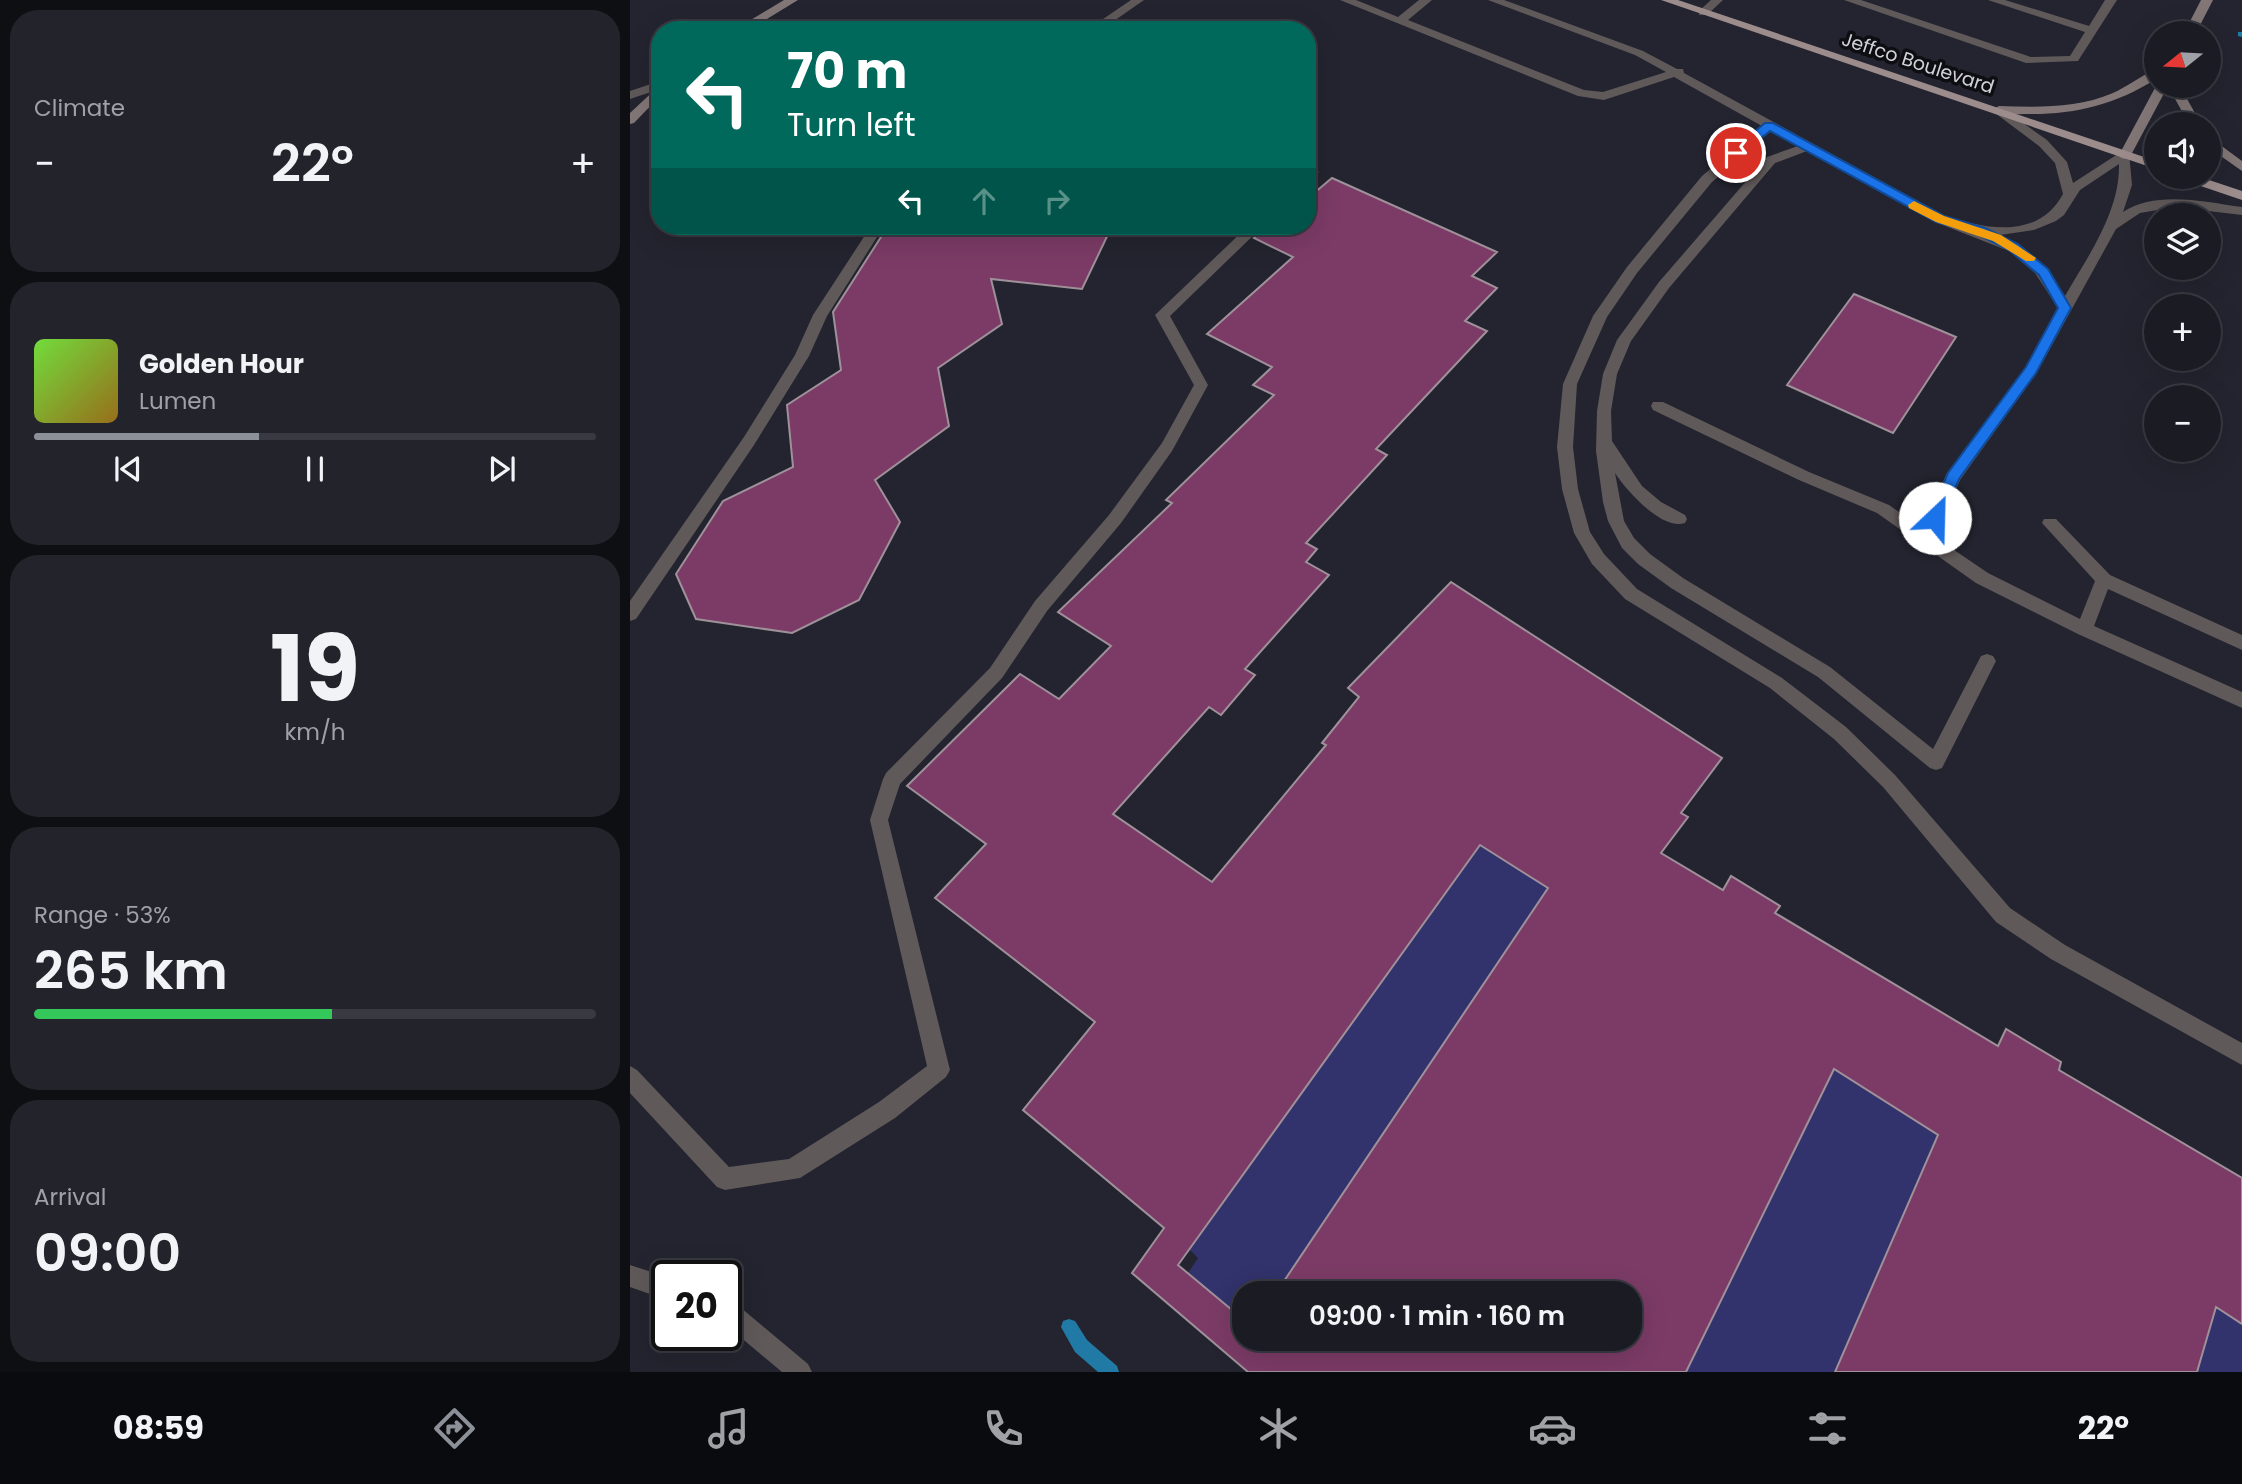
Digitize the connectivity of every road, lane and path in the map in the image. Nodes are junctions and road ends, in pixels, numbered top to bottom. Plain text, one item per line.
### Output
1 (792, 0) edge
2 (1138, 0) edge
3 (1346, 0) edge
4 (1426, 0) edge
5 (1494, 0) edge
6 (1667, 0) edge
7 (1717, 0) edge
8 (1850, 0) edge
9 (1994, 0) edge
10 (2111, 0) edge
11 (2207, 0) edge
12 (1703, 13) junction
13 (756, 21) edge
14 (1106, 21) edge
15 (2196, 21) edge
16 (1400, 22) junction
17 (2092, 31) junction
18 (1679, 72) junction
19 (2144, 81) edge
20 (651, 89) edge
21 (630, 95) edge
22 (651, 97) edge
23 (2156, 98) edge
24 (1999, 110) junction
25 (630, 120) edge
26 (1769, 126) junction
27 (1807, 147) junction
28 (2221, 150) edge
29 (2125, 155) junction
30 (2144, 162) edge
31 (2242, 167) edge
32 (2221, 189) edge
33 (2069, 194) junction
34 (2242, 196) edge
35 (2242, 211) edge
36 (2111, 226) junction
37 (1981, 231) junction
38 (871, 235) edge
39 (1246, 235) edge
40 (2064, 308) junction
41 (1658, 406) dead end
42 (1604, 433) junction
43 (1679, 519) dead end
44 (2050, 523) dead end
45 (1926, 538) junction
46 (2104, 580) junction
47 (630, 614) edge
48 (2084, 629) junction
49 (2242, 643) edge
50 (1987, 661) dead end
51 (2242, 700) edge
52 (2242, 1055) edge
53 (630, 1077) edge
54 (630, 1276) edge
55 (651, 1283) edge
56 (742, 1324) edge
57 (800, 1372) edge

1 - 13 street
2 - 14 street
3 - 16 street
4 - 16 street
5 - 18 street
6 - 12 main road, Jeffco Boulevard
7 - 12 street
8 - 17 street
9 - 17 street
10 - 17 street
11 - 15 street
12 - 24 main road, Jeffco Boulevard
16 - 18 street
18 - 26 street
19 - 24 street
20 - 21 street
22 - 25 street
23 - 29 street
24 - 29 main road, Jeffco Boulevard
24 - 33 street
26 - 27 street
26 - 52 street
27 - 37 street
27 - 42 street
28 - 31 street
29 - 30 main road, Jeffco Boulevard
29 - 33 street
29 - 36 street
32 - 34 main road
33 - 37 street
35 - 36 street
36 - 40 street
37 - 40 street
38 - 47 street
39 - 53 street
40 - 45 street
41 - 45 street
42 - 43 street
42 - 50 street
44 - 46 street
45 - 48 street
46 - 48 street
46 - 49 street
48 - 51 street
54 - 55 street
56 - 57 street

